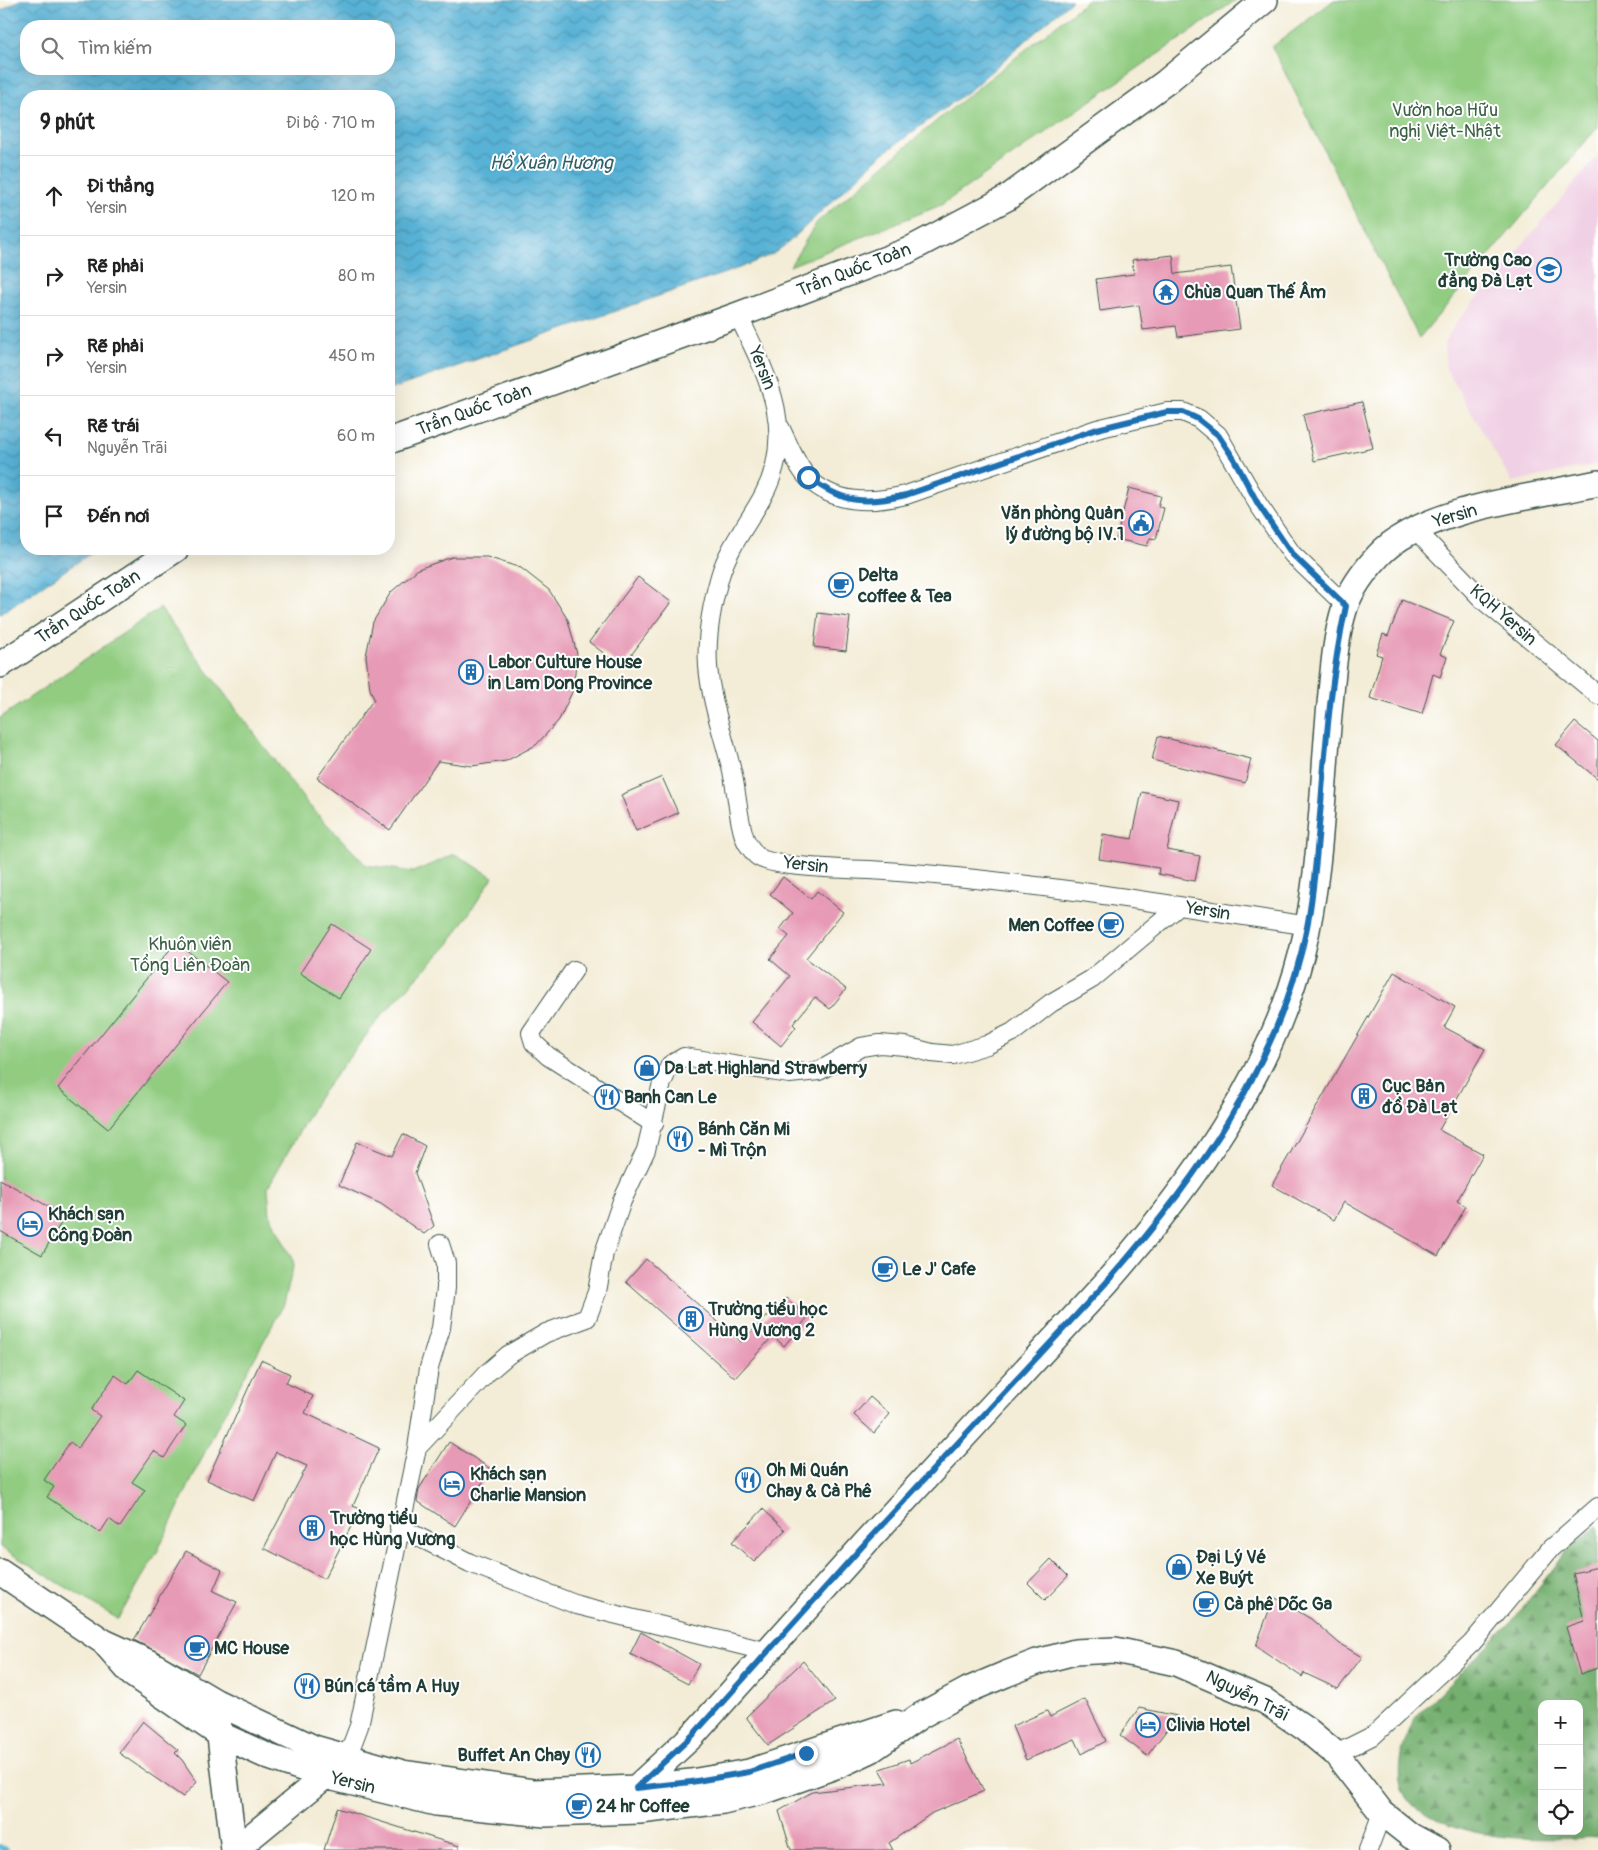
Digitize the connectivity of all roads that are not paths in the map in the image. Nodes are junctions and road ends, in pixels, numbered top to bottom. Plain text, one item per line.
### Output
1 (1265, 0) edge
2 (738, 315) junction
3 (779, 424) junction
4 (395, 439) edge
5 (1598, 483) edge
6 (1415, 529) junction
7 (167, 555) edge
8 (1346, 606) junction
9 (0, 665) edge
10 (1598, 695) edge
11 (1179, 906) junction
12 (1308, 926) junction
13 (574, 970) dead end
14 (654, 1124) junction
15 (440, 1244) dead end
16 (417, 1448) junction
17 (1598, 1508) edge
18 (399, 1527) junction
19 (0, 1572) edge
20 (104, 1642) junction
21 (769, 1652) junction
22 (216, 1702) junction
23 (920, 1716) junction
24 (220, 1734) junction
25 (1336, 1754) junction
26 (347, 1758) junction
27 (325, 1776) junction
28 (636, 1788) junction
29 (581, 1813) junction
30 (1382, 1813) junction
31 (235, 1850) edge
32 (1368, 1850) edge
33 (1437, 1850) edge

1 - 2 main road, Trần Quốc Toản
2 - 3 street, Yersin
2 - 4 main road, Trần Quốc Toản
3 - 8 street, Yersin
3 - 11 street, Yersin
5 - 6 main road, Yersin
6 - 8 main road, Yersin
6 - 10 street, KQH Yersin
7 - 9 main road, Trần Quốc Toản
8 - 12 main road, Yersin
11 - 12 street, Yersin
11 - 14 street
12 - 21 main road, Yersin
13 - 14 street
14 - 16 street
15 - 16 street
16 - 18 street
17 - 25 street
18 - 21 street
18 - 26 street
19 - 20 main road, Yersin
20 - 22 main road, Yersin
20 - 24 main road, Yersin
21 - 28 main road, Yersin
22 - 24 main road
22 - 26 main road, Yersin
23 - 25 main road, Nguyễn Trãi
23 - 28 main road, Nguyễn Trãi
23 - 29 main road, Nguyễn Trãi
24 - 27 main road, Yersin
24 - 31 main road
25 - 30 main road, Nguyễn Trãi
26 - 27 main road
26 - 28 main road, Yersin
27 - 29 main road, Yersin
27 - 31 main road
28 - 29 main road, Yersin
30 - 32 street
30 - 33 main road, Nguyễn Trãi

